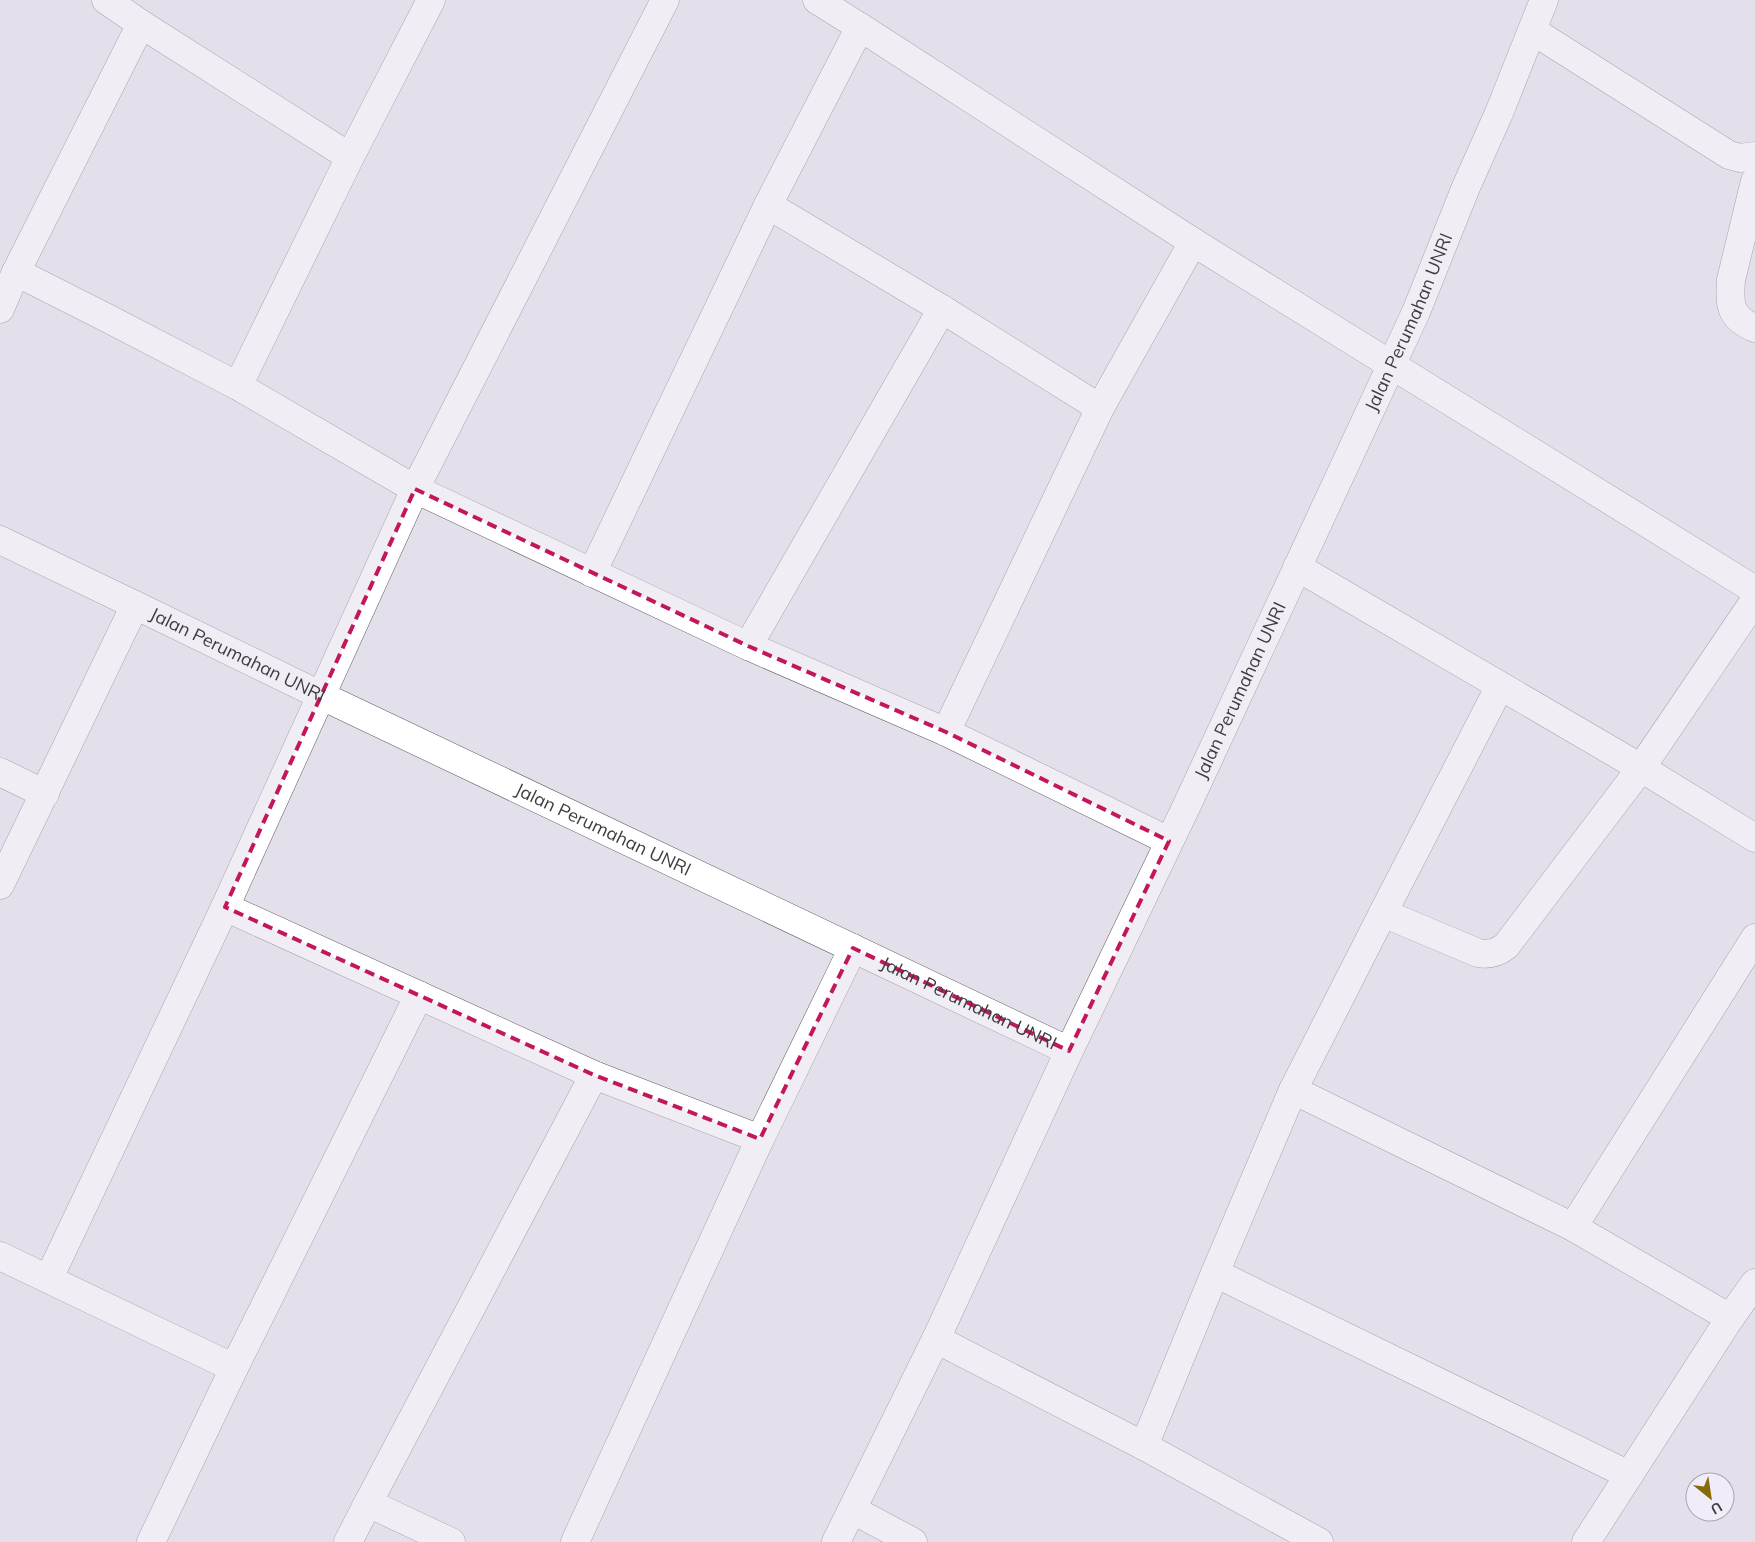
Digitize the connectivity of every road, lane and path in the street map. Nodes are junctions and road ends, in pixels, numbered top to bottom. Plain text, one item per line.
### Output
1 (106, 0) edge
2 (431, 0) edge
3 (665, 0) edge
4 (817, 0) edge
5 (1544, 0) edge
6 (141, 24) junction
7 (860, 27) junction
8 (1533, 31) junction
9 (1755, 156) edge
10 (350, 157) junction
11 (1755, 181) edge
12 (768, 205) junction
13 (1192, 242) junction
14 (16, 272) junction
15 (0, 309) edge
16 (942, 309) junction
17 (1755, 328) edge
18 (1391, 366) junction
19 (238, 386) junction
20 (1100, 408) junction
21 (415, 489) junction
22 (0, 540) edge
23 (1298, 567) junction
24 (592, 573) junction
25 (1755, 590) edge
26 (1755, 600) edge
27 (135, 605) junction
28 (748, 646) junction
29 (1500, 686) junction
30 (322, 696) junction
31 (946, 732) junction
32 (1641, 768) junction
33 (0, 772) edge
34 (45, 794) junction
35 (1755, 838) edge
36 (1169, 842) junction
37 (0, 885) edge
38 (225, 907) junction
39 (1383, 914) junction
40 (1755, 938) edge
41 (853, 948) junction
42 (419, 995) junction
43 (1069, 1051) junction
44 (594, 1075) junction
45 (1293, 1090) junction
46 (760, 1139) junction
47 (1573, 1227) junction
48 (0, 1256) edge
49 (1215, 1273) junction
50 (49, 1278) junction
51 (1755, 1283) edge
52 (1730, 1318) junction
53 (936, 1339) junction
54 (234, 1368) junction
55 (1144, 1446) junction
56 (1629, 1475) junction
57 (368, 1503) junction
58 (853, 1510) junction
59 (151, 1542) edge
60 (348, 1542) edge
61 (451, 1542) edge
62 (574, 1542) edge
63 (836, 1542) edge
64 (913, 1542) edge
65 (1319, 1542) edge
66 (1586, 1542) edge

1 - 6 street
2 - 10 street
3 - 21 street
4 - 7 street
5 - 8 street, Jalan Perumahan UNRI
6 - 10 street
6 - 14 street
7 - 12 street
7 - 13 street
8 - 9 street
8 - 18 street, Jalan Perumahan UNRI
10 - 19 street
11 - 17 street
12 - 16 street
12 - 24 street
13 - 18 street
13 - 20 street
14 - 15 street
14 - 19 street
16 - 20 street
16 - 28 street
18 - 23 street, Jalan Perumahan UNRI
18 - 25 street
19 - 21 street
20 - 31 street
21 - 24 street
21 - 30 street
22 - 27 street
23 - 29 street
23 - 36 street, Jalan Perumahan UNRI
24 - 28 street
26 - 32 street
27 - 30 street, Jalan Perumahan UNRI
27 - 34 street, Jalan Perumahan UNRI
28 - 31 street
29 - 32 street
29 - 39 street
30 - 38 street
30 - 41 street, Jalan Perumahan UNRI
31 - 36 street
32 - 35 street
32 - 39 street
33 - 34 street
34 - 37 street, Jalan Perumahan UNRI
36 - 43 street, Jalan Perumahan UNRI
38 - 42 street
38 - 50 street
39 - 45 street
40 - 47 street
41 - 43 street, Jalan Perumahan UNRI
41 - 46 street
42 - 44 street
42 - 54 street
43 - 53 street
44 - 46 street
44 - 57 street
45 - 47 street
45 - 49 street
46 - 62 street
47 - 52 street
48 - 50 street
49 - 55 street
49 - 56 street
50 - 54 street
51 - 52 street
52 - 56 street
53 - 55 street
53 - 58 street
54 - 59 street
55 - 65 street
56 - 66 street
57 - 60 street
57 - 61 street
58 - 63 street
58 - 64 street

